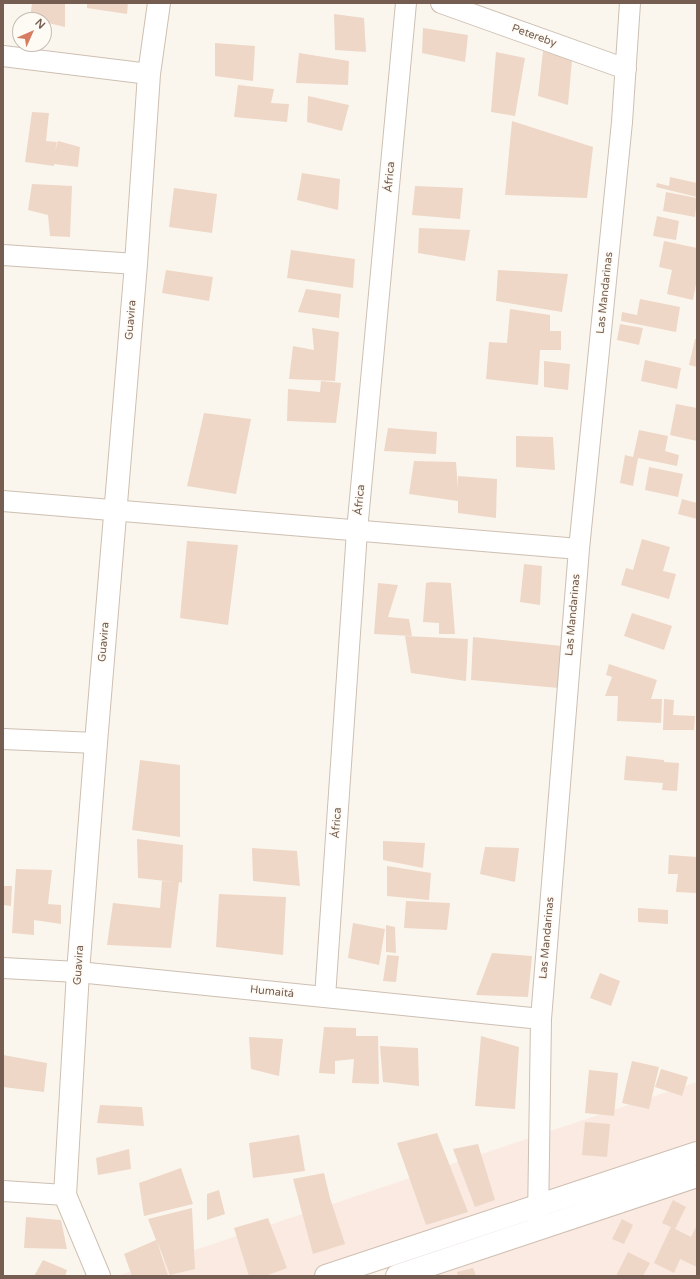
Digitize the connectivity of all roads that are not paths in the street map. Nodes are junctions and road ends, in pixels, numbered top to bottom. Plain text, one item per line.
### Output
1 (158, 3) edge
2 (406, 3) edge
3 (441, 3) edge
4 (630, 3) edge
5 (3, 56) edge
6 (626, 69) junction
7 (149, 74) junction
8 (3, 255) edge
9 (136, 264) junction
10 (3, 501) edge
11 (115, 511) junction
12 (357, 531) junction
13 (579, 549) junction
14 (3, 739) edge
15 (96, 743) junction
16 (3, 968) edge
17 (78, 972) junction
18 (325, 997) junction
19 (541, 1019) junction
20 (697, 1153) edge
21 (697, 1176) edge
22 (3, 1191) edge
23 (65, 1195) junction
24 (539, 1205) junction
25 (538, 1229) junction
26 (98, 1276) edge
27 (326, 1276) edge
28 (397, 1276) edge

1 - 7 street, Guavira
2 - 12 street, África
3 - 6 street, Petereby
4 - 6 street, Las Mandarinas
5 - 7 street
6 - 13 street, Las Mandarinas
7 - 9 street, Guavira
8 - 9 street
9 - 11 street, Guavira
10 - 11 street
11 - 12 street
11 - 15 street, Guavira
12 - 13 street
12 - 18 street, África
13 - 19 street, Las Mandarinas
14 - 15 street
15 - 17 street, Guavira
16 - 17 street, Humaitá
17 - 18 street, Humaitá
17 - 23 street, Guavira
18 - 19 street, Humaitá
19 - 24 street, Las Mandarinas
20 - 24 street
21 - 25 street
22 - 23 street
23 - 26 street, Guavira
24 - 25 street, Las Mandarinas
24 - 27 street
25 - 28 street

